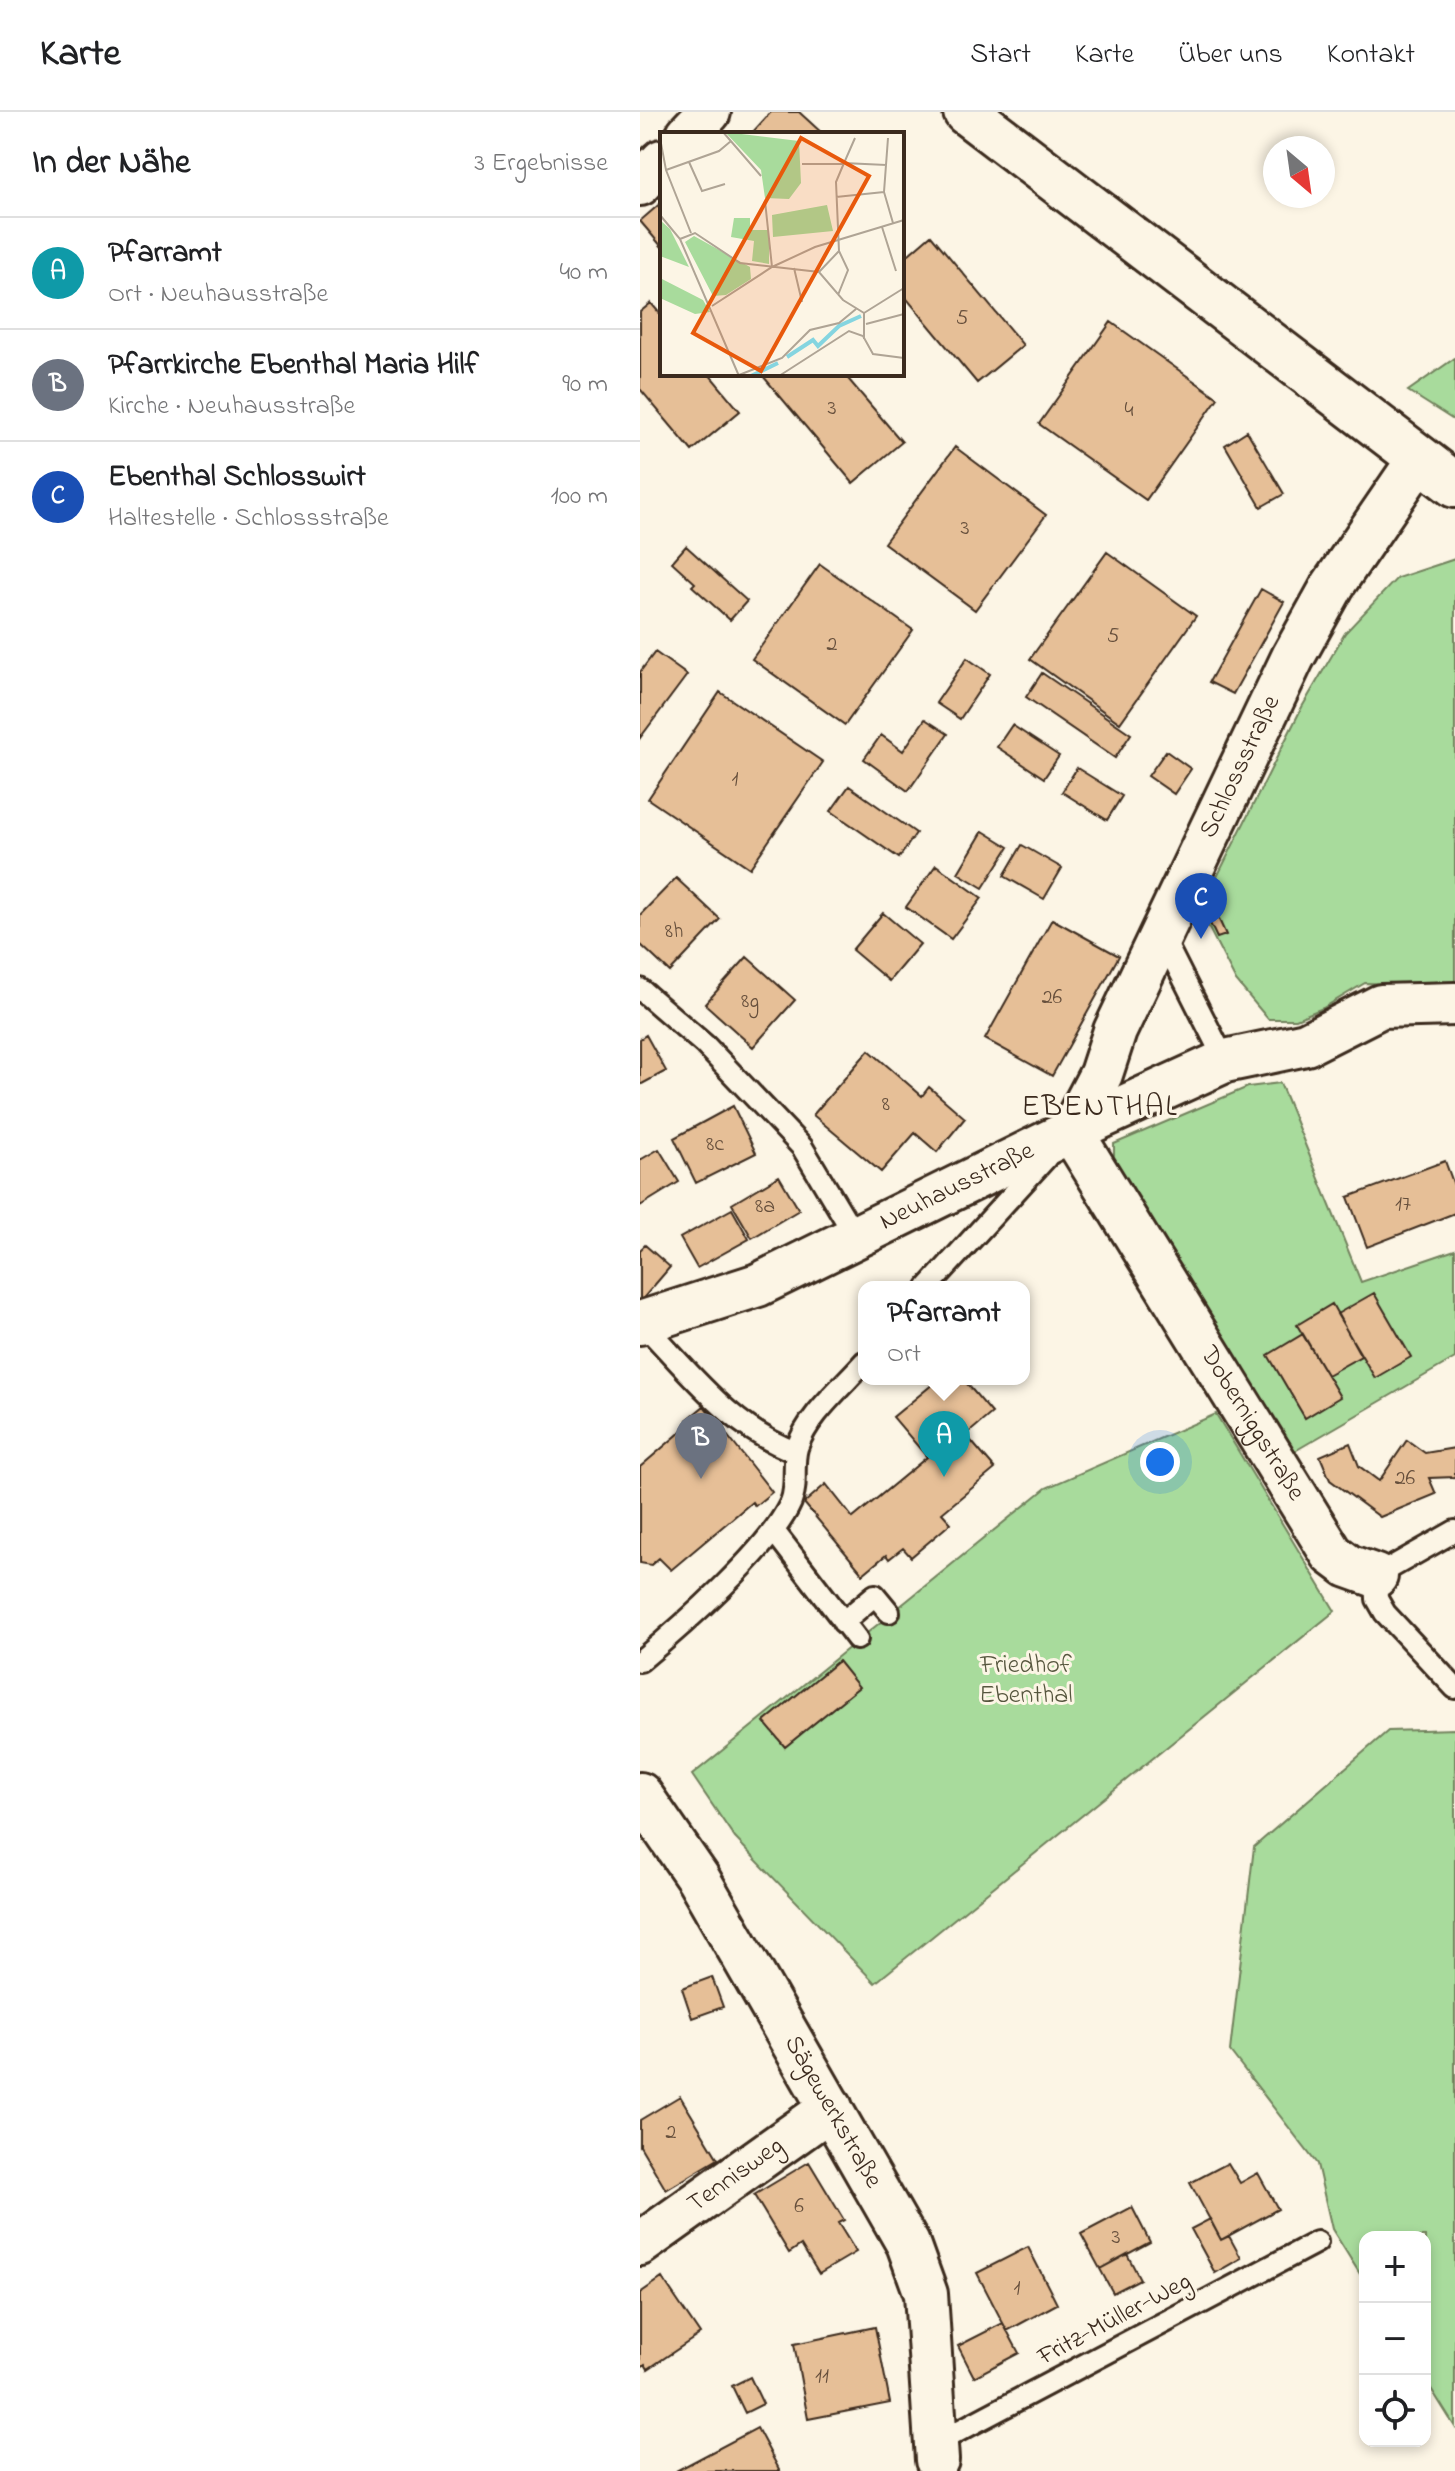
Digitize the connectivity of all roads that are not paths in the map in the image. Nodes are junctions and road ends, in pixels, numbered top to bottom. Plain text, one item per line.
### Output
1 (709, 112) edge
2 (966, 112) edge
3 (690, 132) edge
4 (660, 163) edge
5 (640, 184) edge
6 (1419, 459) junction
7 (1455, 485) edge
8 (1160, 933) junction
9 (640, 989) edge
10 (1455, 1004) edge
11 (1225, 1061) junction
12 (1071, 1131) junction
13 (857, 1239) junction
14 (934, 1281) edge
15 (641, 1323) edge
16 (858, 1369) edge
17 (796, 1452) junction
18 (774, 1531) junction
19 (1455, 1531) edge
20 (1376, 1576) junction
21 (889, 1612) dead end
22 (843, 1622) junction
23 (857, 1639) dead end
24 (640, 1661) edge
25 (1455, 1688) edge
26 (640, 1794) edge
27 (831, 2108) junction
28 (1317, 2242) dead end
29 (640, 2244) edge
30 (931, 2461) edge

1 - 3 street
2 - 6 main road
4 - 5 street
6 - 7 main road
6 - 8 street, Schlossstraße
8 - 11 lane
8 - 12 street, Schlossstraße
9 - 13 lane
10 - 11 street, Neuhausstraße
11 - 12 street, Neuhausstraße
12 - 13 street, Neuhausstraße
12 - 14 lane
12 - 20 street, Doberniggstraße
13 - 15 street, Neuhausstraße
15 - 17 lane
16 - 17 lane
17 - 18 lane
18 - 22 lane
18 - 24 lane
19 - 20 lane
20 - 25 lane
21 - 22 lane
22 - 23 lane
26 - 27 street, Sägewerkstraße
27 - 29 street, Tennisweg
27 - 30 street, Sägewerkstraße
28 - 30 lane, Fritz-Müller-Weg

